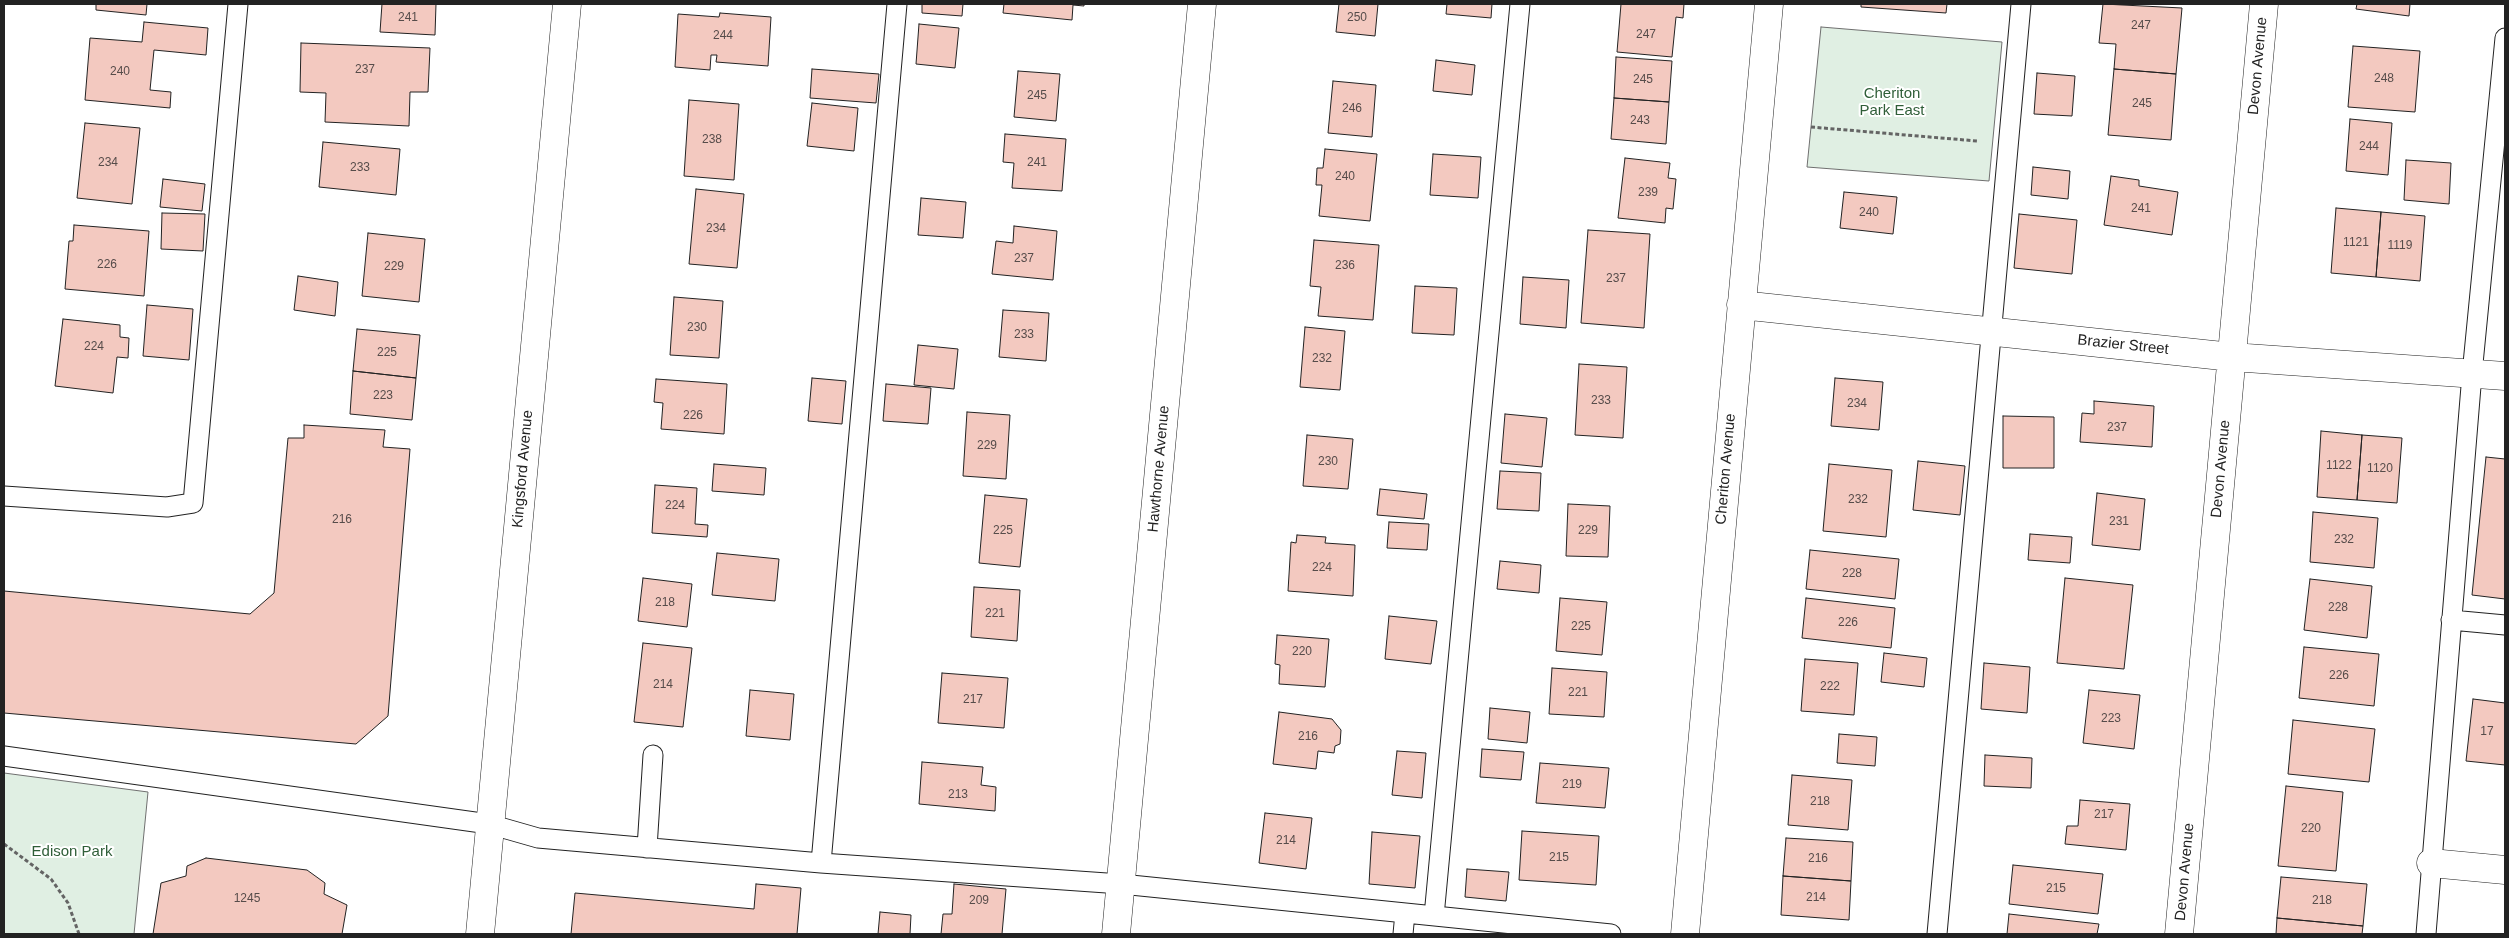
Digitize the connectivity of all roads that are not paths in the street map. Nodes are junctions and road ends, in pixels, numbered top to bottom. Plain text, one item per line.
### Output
1 (238, 4) edge
2 (567, 4) edge
3 (897, 4) edge
4 (1202, 4) edge
5 (1520, 4) edge
6 (1769, 4) edge
7 (2021, 4) edge
8 (2264, 4) edge
9 (2505, 38) edge
10 (1741, 305) junction
11 (1990, 331) junction
12 (2232, 357) junction
13 (2472, 374) junction
14 (2505, 376) edge
15 (4, 496) edge
16 (2451, 620) junction
17 (2505, 625) edge
18 (653, 755) dead end
19 (4, 756) edge
20 (489, 824) junction
21 (647, 848) junction
22 (821, 863) junction
23 (2430, 864) junction
24 (2505, 870) edge
25 (1121, 884) junction
26 (1405, 912) junction
27 (1434, 916) junction
28 (480, 934) edge
29 (1116, 934) edge
30 (1403, 934) edge
31 (1611, 934) edge
32 (1685, 934) edge
33 (1937, 934) edge
34 (2179, 934) edge
35 (2426, 934) edge

1 - 15 lane
2 - 20 street, Kingsford Avenue
3 - 22 lane
4 - 25 street, Hawthorne Avenue
5 - 27 lane
6 - 10 street, Cheriton Avenue
7 - 11 lane
8 - 12 street, Devon Avenue
9 - 13 lane
10 - 11 street, Brazier Street
10 - 32 street, Cheriton Avenue
11 - 12 street, Brazier Street
11 - 33 lane
12 - 13 street, Brazier Street
12 - 34 street, Devon Avenue
13 - 14 street, Brazier Street
13 - 16 lane
16 - 17 lane
16 - 23 lane
18 - 21 lane
19 - 20 lane
20 - 21 lane
20 - 28 street, Kingsford Avenue
21 - 22 lane
22 - 25 lane
23 - 24 street
23 - 35 lane
25 - 26 lane
25 - 29 street, Hawthorne Avenue
26 - 27 lane
26 - 30 lane
27 - 31 lane

